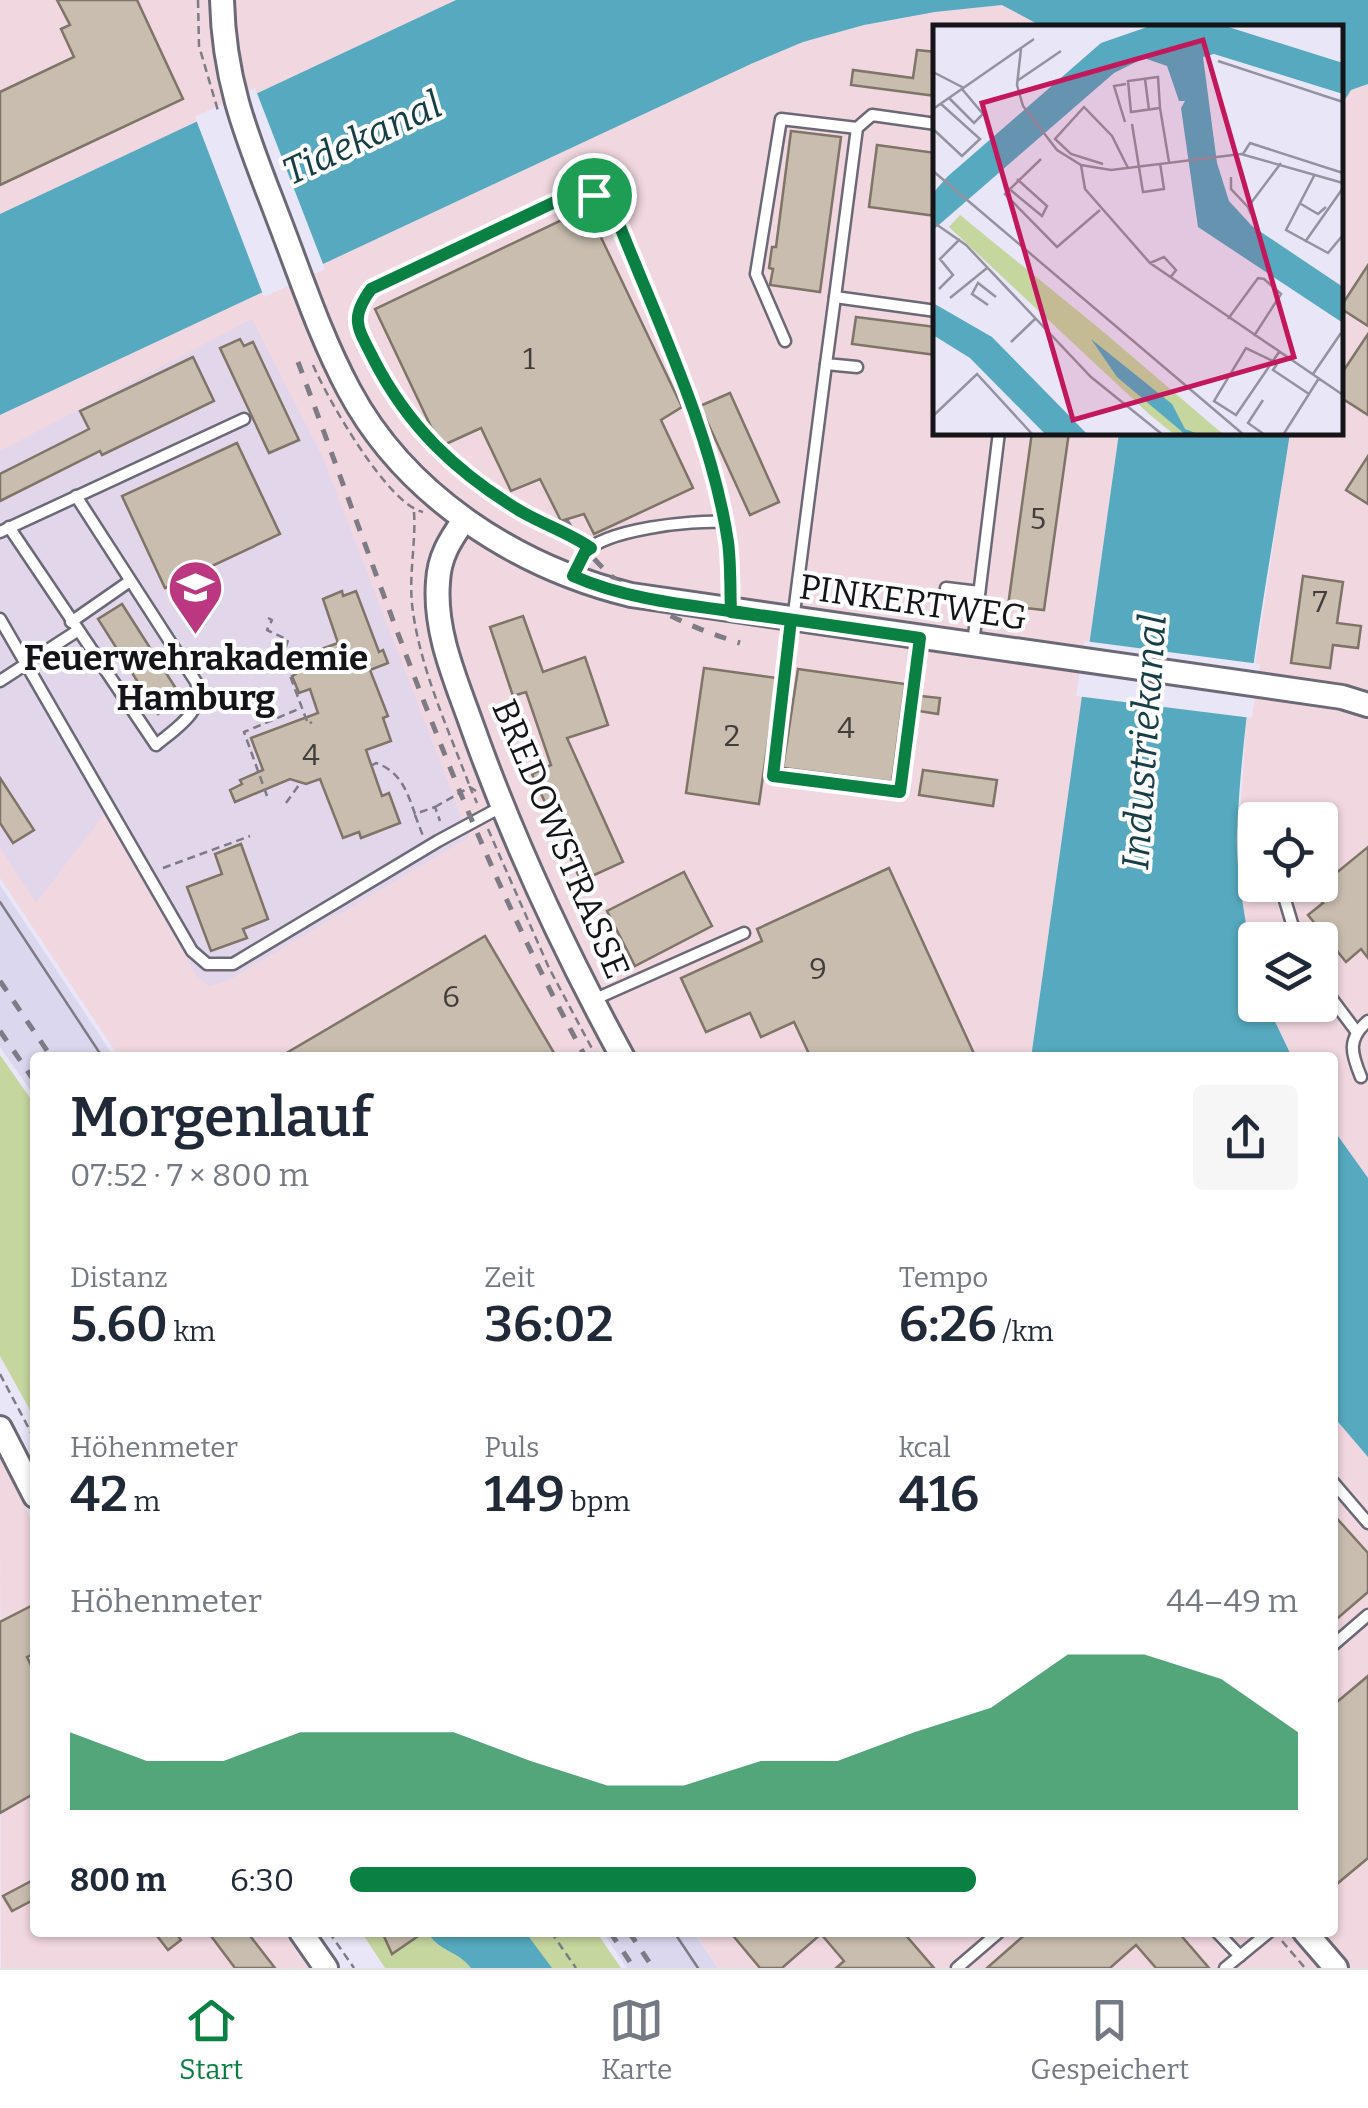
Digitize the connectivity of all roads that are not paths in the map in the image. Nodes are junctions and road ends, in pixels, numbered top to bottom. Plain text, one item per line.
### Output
1 (222, 0) edge
2 (933, 124) edge
3 (857, 128) junction
4 (835, 297) junction
5 (933, 311) edge
6 (785, 341) dead end
7 (826, 364) junction
8 (857, 366) dead end
9 (244, 418) dead end
10 (998, 435) edge
11 (76, 496) junction
12 (464, 520) junction
13 (723, 522) junction
14 (5, 529) edge
15 (591, 548) junction
16 (573, 576) junction
17 (130, 582) junction
18 (946, 588) dead end
19 (980, 592) junction
20 (731, 612) junction
21 (0, 619) edge
22 (791, 620) junction
23 (74, 627) junction
24 (920, 638) junction
25 (973, 645) junction
26 (26, 664) junction
27 (0, 682) edge
28 (1368, 705) edge
29 (492, 812) junction
30 (744, 933) dead end
31 (592, 1000) junction
32 (1338, 1007) edge
33 (1368, 1021) edge
34 (1356, 1032) junction
35 (620, 1052) edge
36 (1361, 1076) dead end
37 (0, 1428) edge
38 (30, 1486) edge
39 (1338, 1489) edge
40 (1368, 1523) edge
41 (1368, 1614) edge
42 (1338, 1641) edge
43 (304, 1937) edge
44 (994, 1937) edge
45 (1222, 1937) edge
46 (1265, 1937) edge
47 (1309, 1937) edge
48 (1240, 1956) junction
49 (326, 1968) edge
50 (957, 1968) edge
51 (1225, 1968) edge
52 (1336, 1968) edge

1 - 12 street
2 - 3 lane
3 - 4 lane
3 - 6 lane
4 - 5 lane
4 - 7 lane
7 - 8 lane
7 - 22 lane
9 - 11 lane
10 - 19 lane
11 - 14 lane
11 - 17 lane
12 - 16 street, PINKERTWEG
12 - 29 street, BREDOWSTRASSE
13 - 15 lane
13 - 15 lane
13 - 20 lane
14 - 23 lane
15 - 16 lane
16 - 20 street, PINKERTWEG
17 - 23 lane
17 - 23 lane
18 - 19 lane
19 - 25 lane
20 - 22 street, PINKERTWEG
21 - 26 lane
22 - 24 street, PINKERTWEG
22 - 24 lane
23 - 26 lane
24 - 25 street, PINKERTWEG
25 - 28 street, PINKERTWEG
26 - 27 lane
26 - 29 lane
29 - 31 street, BREDOWSTRASSE
30 - 31 lane
31 - 35 street, BREDOWSTRASSE
32 - 34 lane
33 - 34 lane
34 - 36 lane
37 - 38 street
39 - 40 lane
41 - 42 lane
43 - 49 street
44 - 50 lane
45 - 48 lane
46 - 48 lane
47 - 52 street
48 - 51 lane

